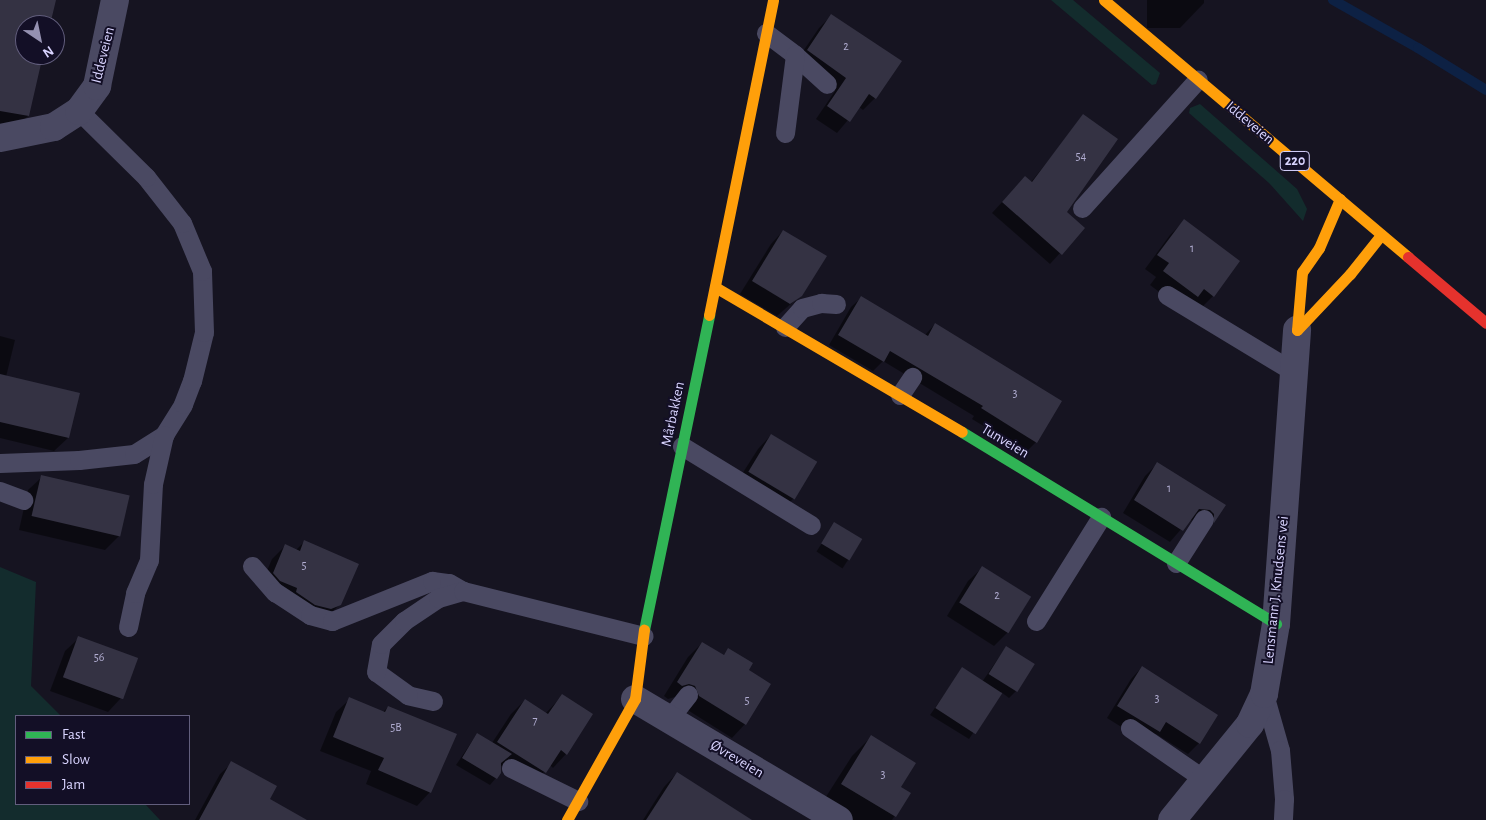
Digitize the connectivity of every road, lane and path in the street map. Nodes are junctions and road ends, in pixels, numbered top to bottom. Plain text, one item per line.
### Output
1 (115, 0) edge
2 (773, 0) edge
3 (1104, 0) edge
4 (766, 33) junction
5 (795, 55) junction
6 (1198, 79) junction
7 (827, 84) dead end
8 (78, 111) junction
9 (785, 133) dead end
10 (0, 138) edge
11 (1340, 199) junction
12 (1082, 208) dead end
13 (1381, 235) junction
14 (715, 288) junction
15 (1167, 295) dead end
16 (836, 304) dead end
17 (1486, 323) edge
18 (785, 327) junction
19 (1297, 330) junction
20 (1294, 372) junction
21 (912, 377) dead end
22 (900, 394) junction
23 (164, 435) junction
24 (682, 446) junction
25 (0, 463) edge
26 (0, 491) edge
27 (23, 500) dead end
28 (1101, 517) junction
29 (1204, 519) dead end
30 (811, 525) dead end
31 (1176, 563) junction
32 (252, 566) dead end
33 (463, 591) junction
34 (1036, 621) dead end
35 (1276, 624) junction
36 (128, 627) dead end
37 (642, 636) junction
38 (1264, 694) junction
39 (688, 695) dead end
40 (635, 699) junction
41 (433, 701) dead end
42 (669, 719) junction
43 (1130, 728) dead end
44 (511, 768) dead end
45 (1205, 780) junction
46 (578, 801) junction
47 (567, 820) edge
48 (839, 820) edge
49 (1172, 820) edge
50 (1283, 820) edge

1 - 8 street, Iddeveien
2 - 4 street, Mårbakken
3 - 6 street, Iddeveien / 220
4 - 5 lane
4 - 14 street, Mårbakken
5 - 7 lane
5 - 9 lane
6 - 11 street, Iddeveien / 220
6 - 12 lane
8 - 10 street, Iddeveien
8 - 23 lane
11 - 13 street, Iddeveien / 220
11 - 19 street, Lensmann J. Knudsens vei
13 - 17 street, Iddeveien / 220
13 - 19 street
14 - 18 street, Tunveien
14 - 24 street, Mårbakken
15 - 20 lane
16 - 18 lane
18 - 22 street, Tunveien
19 - 20 street, Lensmann J. Knudsens vei
20 - 35 street, Lensmann J. Knudsens vei
21 - 22 lane
22 - 28 street, Tunveien
23 - 25 lane
23 - 36 lane
24 - 30 lane
24 - 37 street, Mårbakken
26 - 27 lane
28 - 31 street, Tunveien
28 - 34 lane
29 - 31 lane
31 - 35 street, Tunveien
32 - 33 lane
33 - 37 lane
33 - 41 lane
35 - 38 street, Lensmann J. Knudsens vei
37 - 40 street, Mårbakken
38 - 45 street, Lensmann J. Knudsens vei
38 - 50 lane
39 - 42 lane
40 - 42 street, Øvreveien
40 - 46 street, Mårbakken
42 - 48 street, Øvreveien
43 - 45 lane
44 - 46 lane
45 - 49 street, Lensmann J. Knudsens vei
46 - 47 street, Mårbakken

